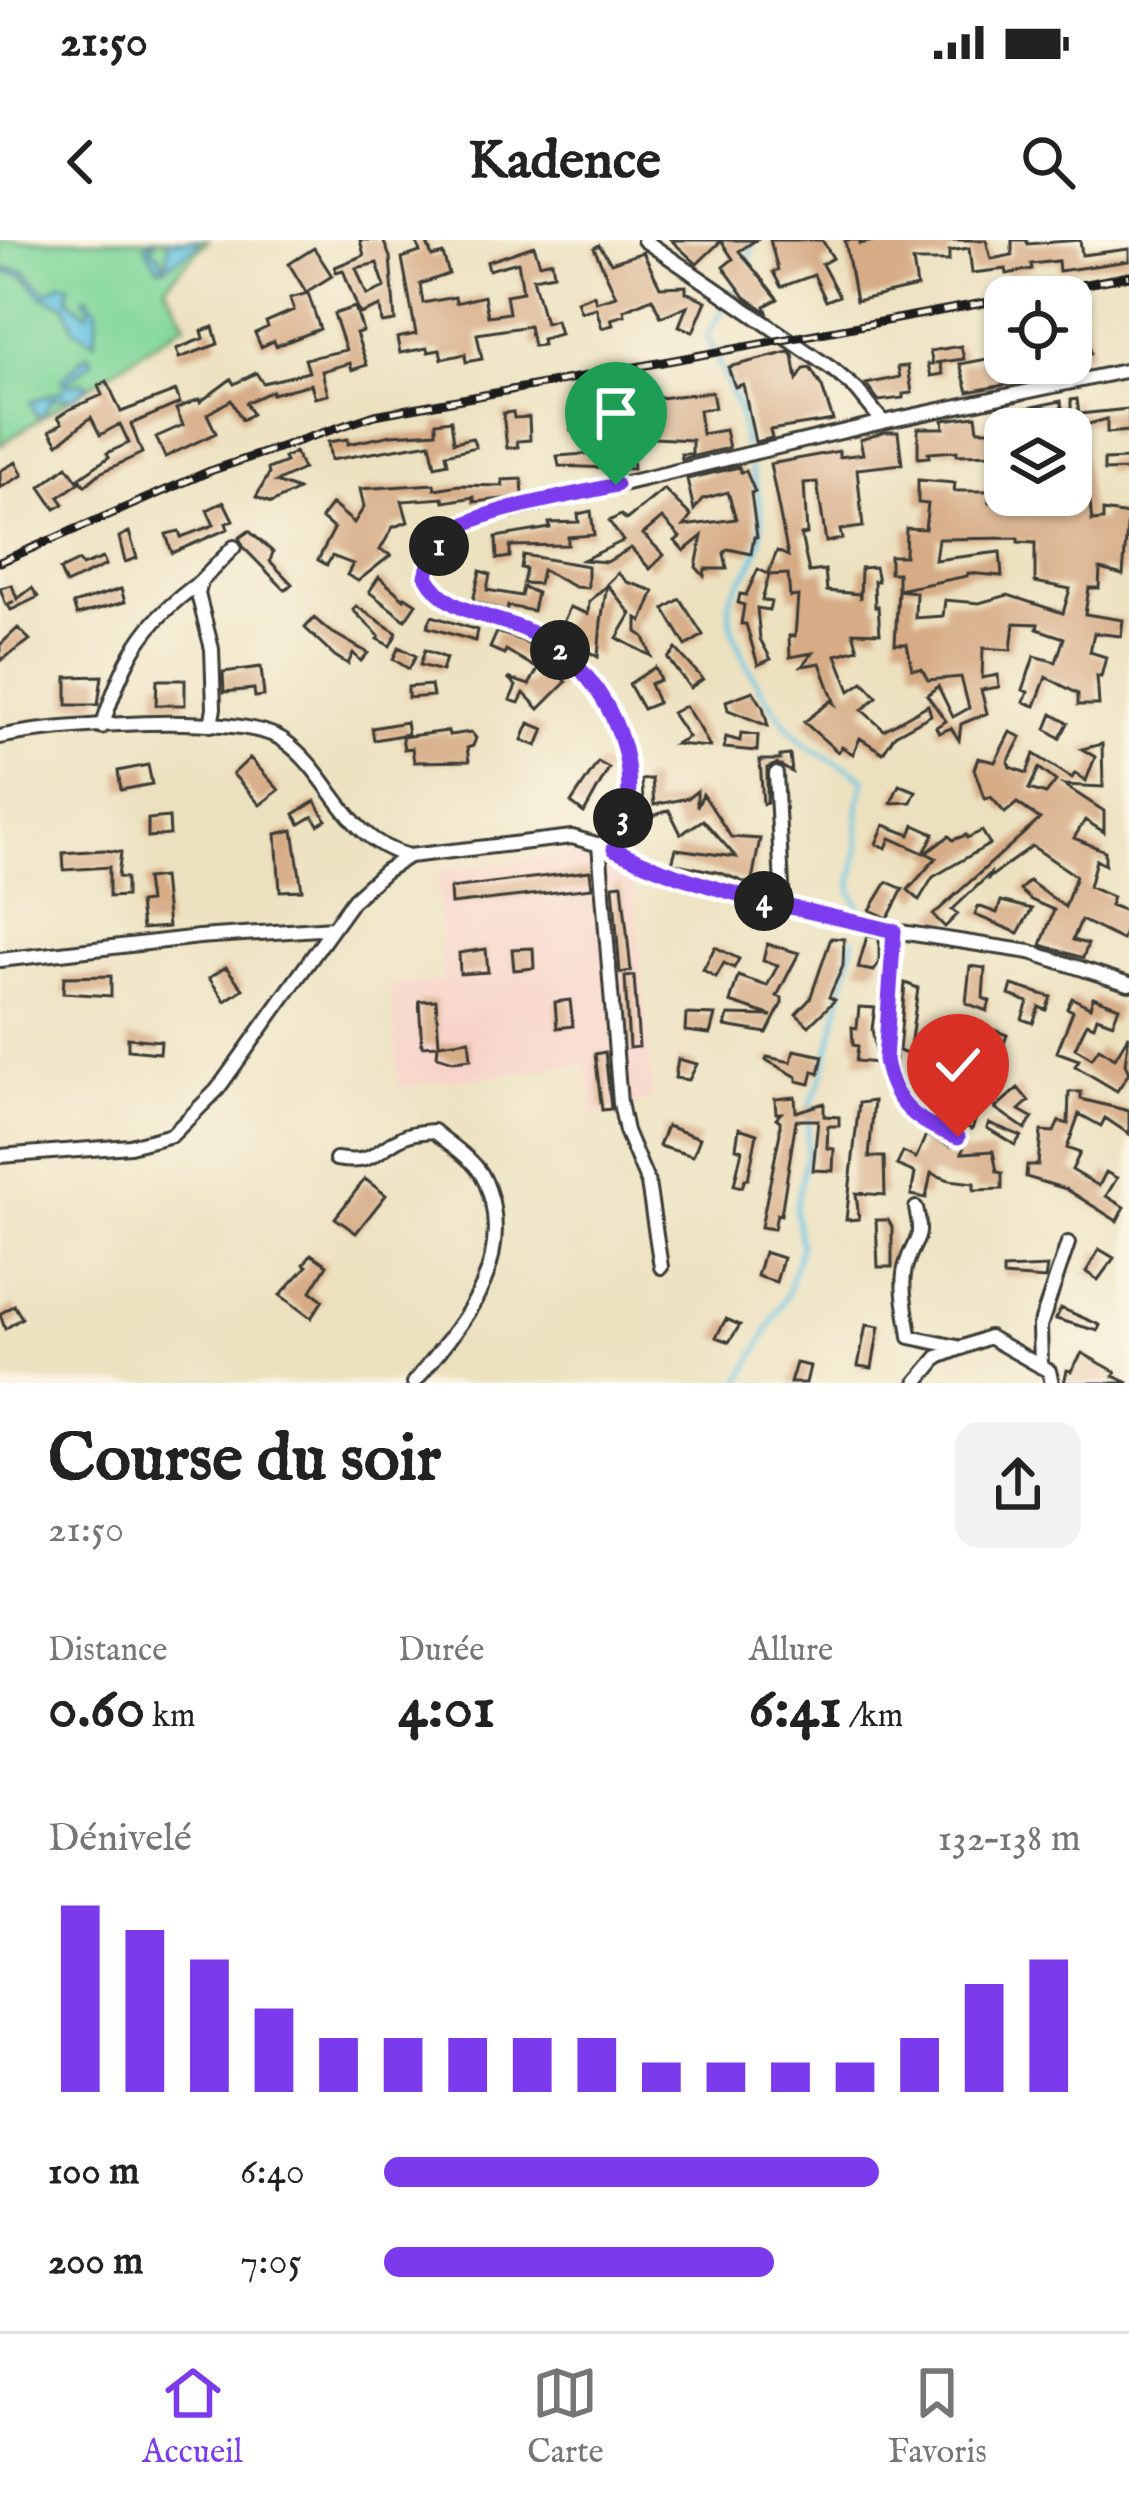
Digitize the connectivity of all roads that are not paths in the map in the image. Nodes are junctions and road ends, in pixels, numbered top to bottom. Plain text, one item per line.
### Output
1 (644, 240) edge
2 (1129, 370) edge
3 (883, 422) junction
4 (234, 547) dead end
5 (201, 581) junction
6 (211, 725) junction
7 (102, 727) junction
8 (0, 737) edge
9 (776, 774) dead end
10 (599, 844) junction
11 (614, 849) junction
12 (409, 856) junction
13 (783, 905) junction
14 (333, 928) junction
15 (894, 931) junction
16 (0, 960) edge
17 (1129, 983) edge
18 (958, 1137) dead end
19 (0, 1156) edge
20 (336, 1160) dead end
21 (916, 1208) dead end
22 (1068, 1243) dead end
23 (661, 1267) dead end
24 (962, 1348) junction
25 (1041, 1366) junction
26 (414, 1383) edge
27 (916, 1383) edge
28 (1052, 1383) edge

1 - 3 street
2 - 3 street
3 - 11 street
4 - 5 street
5 - 6 street
5 - 7 street
6 - 7 street
6 - 12 street
7 - 8 street
9 - 13 street
10 - 11 street
10 - 12 street
10 - 23 street
11 - 13 street
12 - 14 street
13 - 15 street
14 - 16 street
14 - 19 street
15 - 17 street
15 - 18 street
20 - 26 street
21 - 24 street
22 - 25 street
24 - 25 street
24 - 27 street
25 - 28 street

